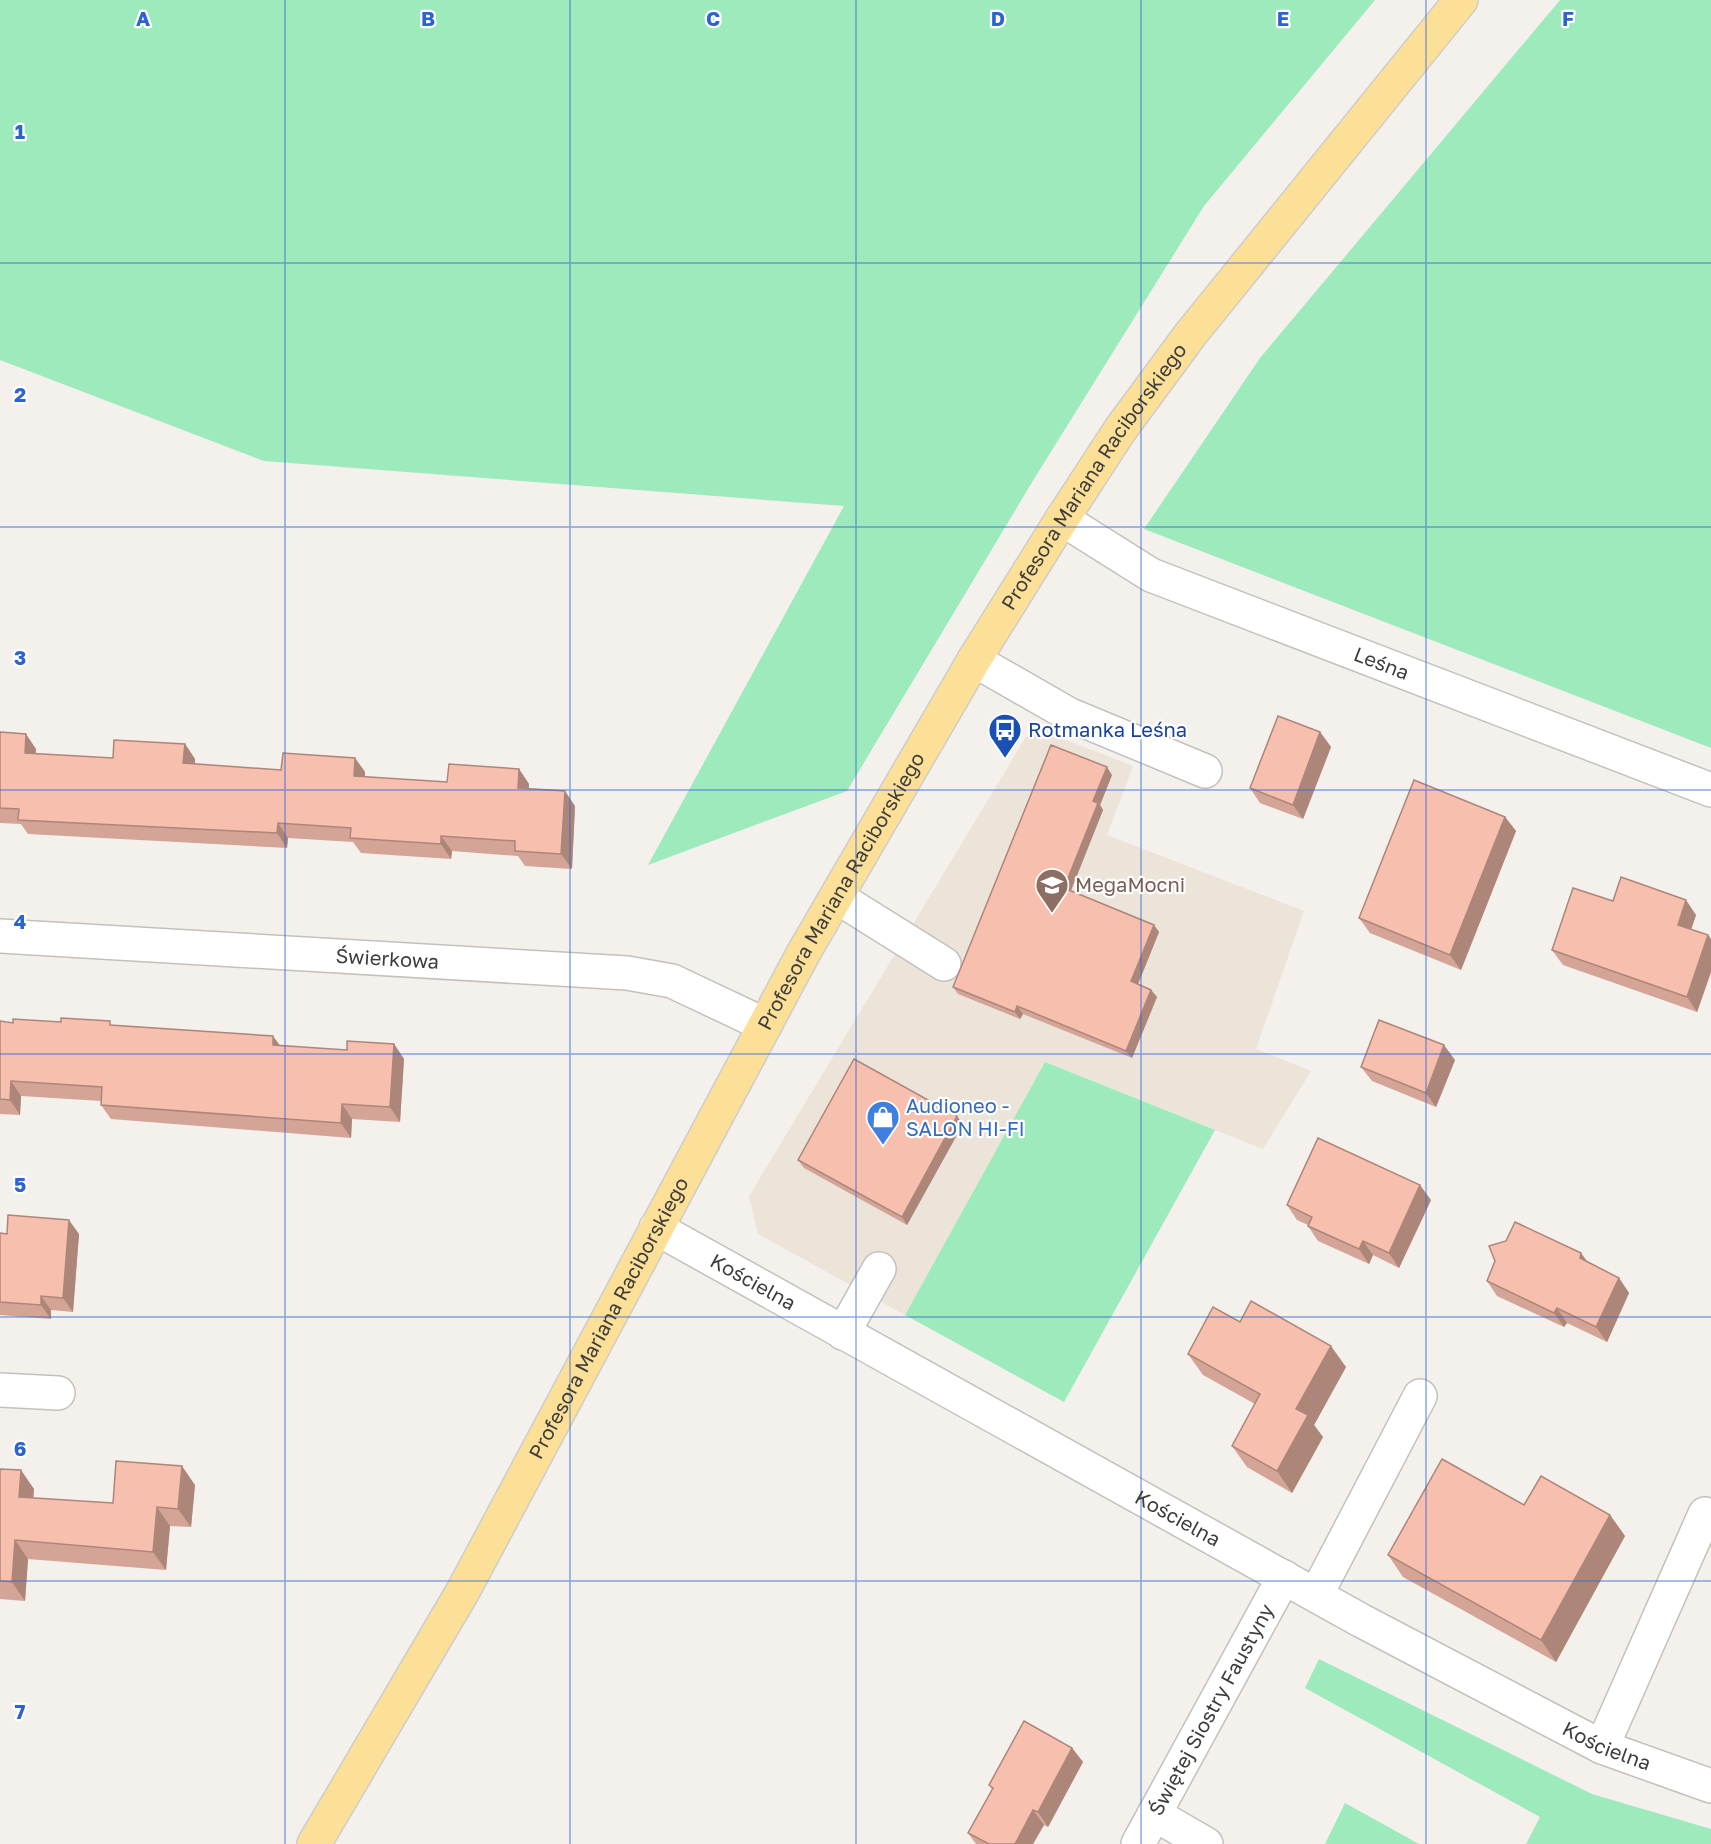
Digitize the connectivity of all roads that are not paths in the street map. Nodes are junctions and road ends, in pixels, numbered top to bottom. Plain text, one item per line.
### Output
1 (1461, 0) edge
2 (1062, 519) junction
3 (974, 660) junction
4 (1205, 771) dead end
5 (1711, 790) edge
6 (837, 897) junction
7 (0, 936) edge
8 (944, 964) dead end
9 (765, 1024) junction
10 (656, 1228) junction
11 (879, 1269) dead end
12 (843, 1334) junction
13 (0, 1390) edge
14 (58, 1393) dead end
15 (1420, 1396) dead end
16 (1705, 1514) dead end
17 (1284, 1576) junction
18 (1316, 1595) junction
19 (1602, 1747) junction
20 (1711, 1786) edge
21 (1155, 1814) junction
22 (314, 1844) edge
23 (1138, 1844) edge
24 (1206, 1844) edge

1 - 2 main road, Profesora Mariana Raciborskiego
2 - 3 main road, Profesora Mariana Raciborskiego
2 - 5 street, Leśna
3 - 4 street
3 - 6 main road, Profesora Mariana Raciborskiego
6 - 8 street
6 - 9 main road, Profesora Mariana Raciborskiego
7 - 9 street, Świerkowa
9 - 10 main road, Profesora Mariana Raciborskiego
10 - 12 street, Kościelna
10 - 22 main road, Profesora Mariana Raciborskiego
11 - 12 street
12 - 17 street, Kościelna
13 - 14 street
15 - 18 street
16 - 19 street
17 - 18 street, Kościelna
17 - 21 street, Świętej Siostry Faustyny
18 - 19 street, Kościelna
19 - 20 street, Kościelna
21 - 23 street, Świętej Siostry Faustyny
21 - 24 street

